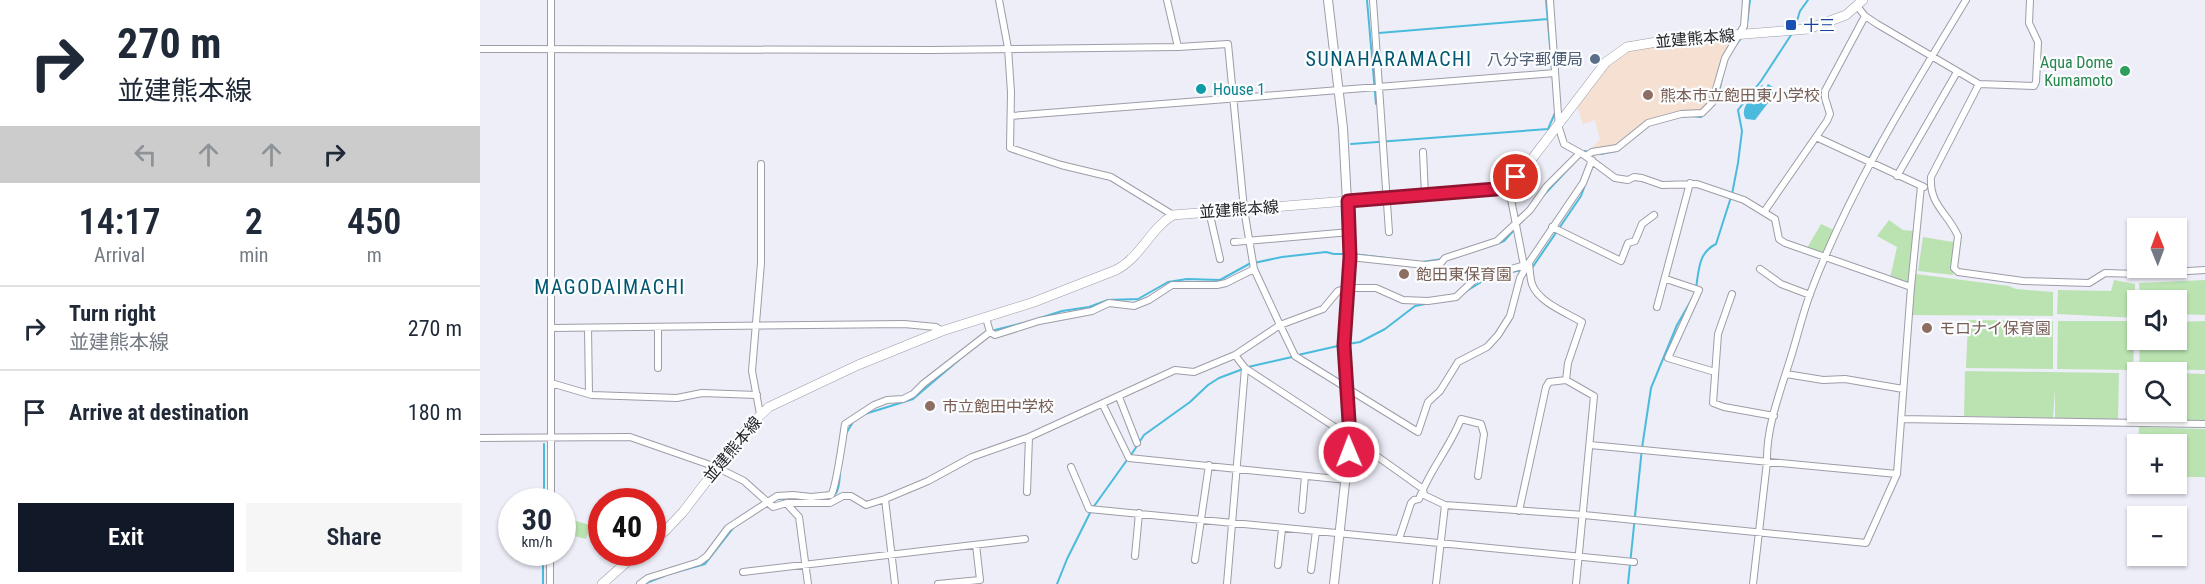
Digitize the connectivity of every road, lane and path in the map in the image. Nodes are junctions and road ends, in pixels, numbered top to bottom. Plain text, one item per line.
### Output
1 (550, 0) edge
2 (999, 0) edge
3 (1167, 0) edge
4 (1328, 0) edge
5 (1373, 0) edge
6 (1550, 0) edge
7 (1746, 0) edge
8 (1966, 0) edge
9 (2030, 0) edge
10 (1860, 3) edge
11 (1865, 16) junction
12 (1741, 34) junction
13 (1178, 47) junction
14 (1008, 48) junction
15 (480, 49) edge
16 (551, 50) junction
17 (1932, 57) junction
18 (1957, 72) junction
19 (1555, 73) junction
20 (1979, 84) junction
21 (1380, 88) junction
22 (1338, 91) junction
23 (1233, 99) junction
24 (1011, 116) junction
25 (1559, 122) junction
26 (1816, 137) junction
27 (1423, 153) dead end
28 (1586, 157) junction
29 (761, 164) dead end
30 (1870, 164) junction
31 (1898, 176) junction
32 (1690, 183) junction
33 (1506, 185) junction
34 (1921, 186) junction
35 (1930, 190) junction
36 (1425, 195) junction
37 (1386, 198) junction
38 (1348, 201) junction
39 (1244, 209) junction
40 (1209, 211) junction
41 (1764, 212) junction
42 (1173, 215) junction
43 (1654, 215) dead end
44 (1516, 224) junction
45 (1552, 227) junction
46 (1350, 232) junction
47 (1389, 232) dead end
48 (1250, 241) junction
49 (1234, 243) dead end
50 (1350, 257) junction
51 (1825, 258) junction
52 (1220, 259) dead end
53 (1526, 265) junction
54 (1254, 269) junction
55 (1760, 269) dead end
56 (2205, 270) edge
57 (1665, 279) junction
58 (1911, 287) junction
59 (1347, 288) junction
60 (1732, 294) dead end
61 (1810, 295) junction
62 (1657, 307) dead end
63 (986, 318) junction
64 (757, 326) junction
65 (1280, 326) junction
66 (658, 327) junction
67 (551, 328) junction
68 (588, 328) junction
69 (942, 331) junction
70 (990, 332) junction
71 (1235, 355) junction
72 (658, 368) dead end
73 (1245, 368) junction
74 (1715, 372) junction
75 (1786, 374) junction
76 (1566, 380) junction
77 (551, 383) junction
78 (1347, 387) junction
79 (1903, 389) junction
80 (589, 394) junction
81 (757, 396) junction
82 (1119, 397) junction
83 (1103, 405) junction
84 (760, 414) junction
85 (1774, 416) junction
86 (1901, 419) junction
87 (2205, 424) edge
88 (1029, 437) junction
89 (1350, 437) junction
90 (480, 438) edge
91 (551, 438) junction
92 (1137, 443) dead end
93 (1590, 445) junction
94 (1767, 462) junction
95 (1209, 465) junction
96 (716, 467) junction
97 (1071, 467) dead end
98 (1236, 469) junction
99 (1898, 474) junction
100 (1305, 476) junction
101 (1478, 476) dead end
102 (1347, 480) junction
103 (551, 488) edge
104 (1423, 489) junction
105 (1027, 492) dead end
106 (885, 499) junction
107 (766, 501) junction
108 (787, 503) junction
109 (1445, 505) junction
110 (1302, 510) dead end
111 (1519, 511) junction
112 (1139, 513) junction
113 (1584, 515) junction
114 (1202, 520) junction
115 (1232, 524) junction
116 (1282, 529) junction
117 (666, 531) edge
118 (1316, 531) junction
119 (1340, 533) junction
120 (1759, 533) junction
121 (1025, 539) dead end
122 (1399, 539) junction
123 (1441, 544) junction
124 (976, 545) junction
125 (891, 554) junction
126 (1135, 556) dead end
127 (1579, 557) junction
128 (1195, 560) dead end
129 (1634, 562) dead end
130 (806, 565) junction
131 (1278, 565) dead end
132 (550, 566) edge
133 (622, 566) edge
134 (1311, 570) dead end
135 (743, 572) dead end
136 (550, 584) edge
137 (602, 584) edge
138 (640, 584) edge
139 (808, 584) edge
140 (895, 584) edge
141 (938, 584) edge
142 (1227, 584) edge
143 (1334, 584) edge
144 (1436, 584) edge
145 (1576, 584) edge
146 (1753, 584) edge

1 - 16 street
2 - 14 street
3 - 13 street
4 - 22 street
5 - 21 street
6 - 19 street
7 - 12 street
8 - 17 street
9 - 20 street
10 - 11 street
10 - 12 main road, 並建熊本線
11 - 17 street
11 - 26 street
12 - 25 main road, 並建熊本線
12 - 28 street
13 - 14 street
13 - 23 street
14 - 16 street
14 - 24 street
15 - 16 street
16 - 67 street
17 - 18 street
17 - 30 street
18 - 20 street
18 - 31 street
19 - 21 street
19 - 25 street
20 - 35 street
21 - 22 street
21 - 37 street
22 - 23 street
22 - 38 street
23 - 24 street
23 - 39 street
24 - 42 street
25 - 28 street
25 - 33 main road, 並建熊本線
26 - 30 street
26 - 41 street
27 - 36 street
28 - 32 street
28 - 44 street
28 - 45 street
29 - 64 street
30 - 31 street
30 - 51 street
31 - 34 street
32 - 41 street
32 - 57 street
33 - 36 main road, 並建熊本線
33 - 44 street
34 - 35 street
34 - 58 street
35 - 56 street
36 - 37 main road, 並建熊本線
37 - 38 main road, 並建熊本線
37 - 47 street
38 - 39 main road, 並建熊本線
38 - 46 street
39 - 40 main road, 並建熊本線
39 - 48 street
40 - 42 main road, 並建熊本線
40 - 52 street
41 - 51 street
42 - 63 main road, 並建熊本線
43 - 45 street
44 - 50 street
44 - 53 street
45 - 53 street
46 - 48 street
46 - 50 street
48 - 49 street
48 - 54 street
50 - 59 street
51 - 58 street
51 - 61 street
53 - 59 street
53 - 76 street
53 - 78 street
54 - 65 street
54 - 70 street
55 - 61 street
57 - 62 street
57 - 74 street
58 - 79 street
59 - 65 street
59 - 78 street
60 - 74 street
61 - 75 street
63 - 69 main road, 並建熊本線
63 - 70 street
64 - 66 street
64 - 69 street
64 - 81 street
65 - 71 street
65 - 78 street
66 - 68 street
66 - 72 street
67 - 68 street
67 - 77 street
68 - 80 street
69 - 84 main road, 並建熊本線
70 - 107 street
71 - 73 street
71 - 82 street
73 - 89 street
73 - 98 street
74 - 85 street
75 - 79 street
75 - 85 street
76 - 93 street
76 - 111 street
77 - 80 street
77 - 91 street
78 - 89 street
79 - 86 street
80 - 81 street
81 - 84 street
82 - 83 street
82 - 92 street
83 - 88 street
83 - 95 street
84 - 96 main road, 並建熊本線
85 - 94 street
86 - 87 street
86 - 99 street
88 - 105 street
88 - 106 street
89 - 102 street
89 - 104 street
90 - 91 street
91 - 96 street
91 - 103 street
93 - 94 street
93 - 113 street
94 - 99 street
94 - 120 street
95 - 98 street
95 - 114 street
96 - 107 street
96 - 117 main road, 並建熊本線
97 - 112 street
98 - 100 street
98 - 115 street
99 - 120 street
100 - 102 street
100 - 110 street
101 - 104 street
102 - 119 street
104 - 109 street
104 - 122 street
106 - 108 street
106 - 125 street
107 - 108 street
107 - 138 street
108 - 130 street
109 - 111 street
109 - 123 street
111 - 113 street
112 - 114 street
112 - 126 street
113 - 120 street
113 - 127 street
114 - 115 street
114 - 128 street
115 - 116 street
115 - 142 street
116 - 118 street
116 - 131 street
118 - 119 street
118 - 134 street
119 - 122 street
119 - 143 street
120 - 146 street
121 - 124 street
122 - 123 street
123 - 127 street
123 - 144 street
124 - 125 street
124 - 141 street
125 - 130 street
125 - 140 street
127 - 129 street
127 - 145 street
130 - 135 street
130 - 139 street
132 - 136 street
133 - 137 main road

